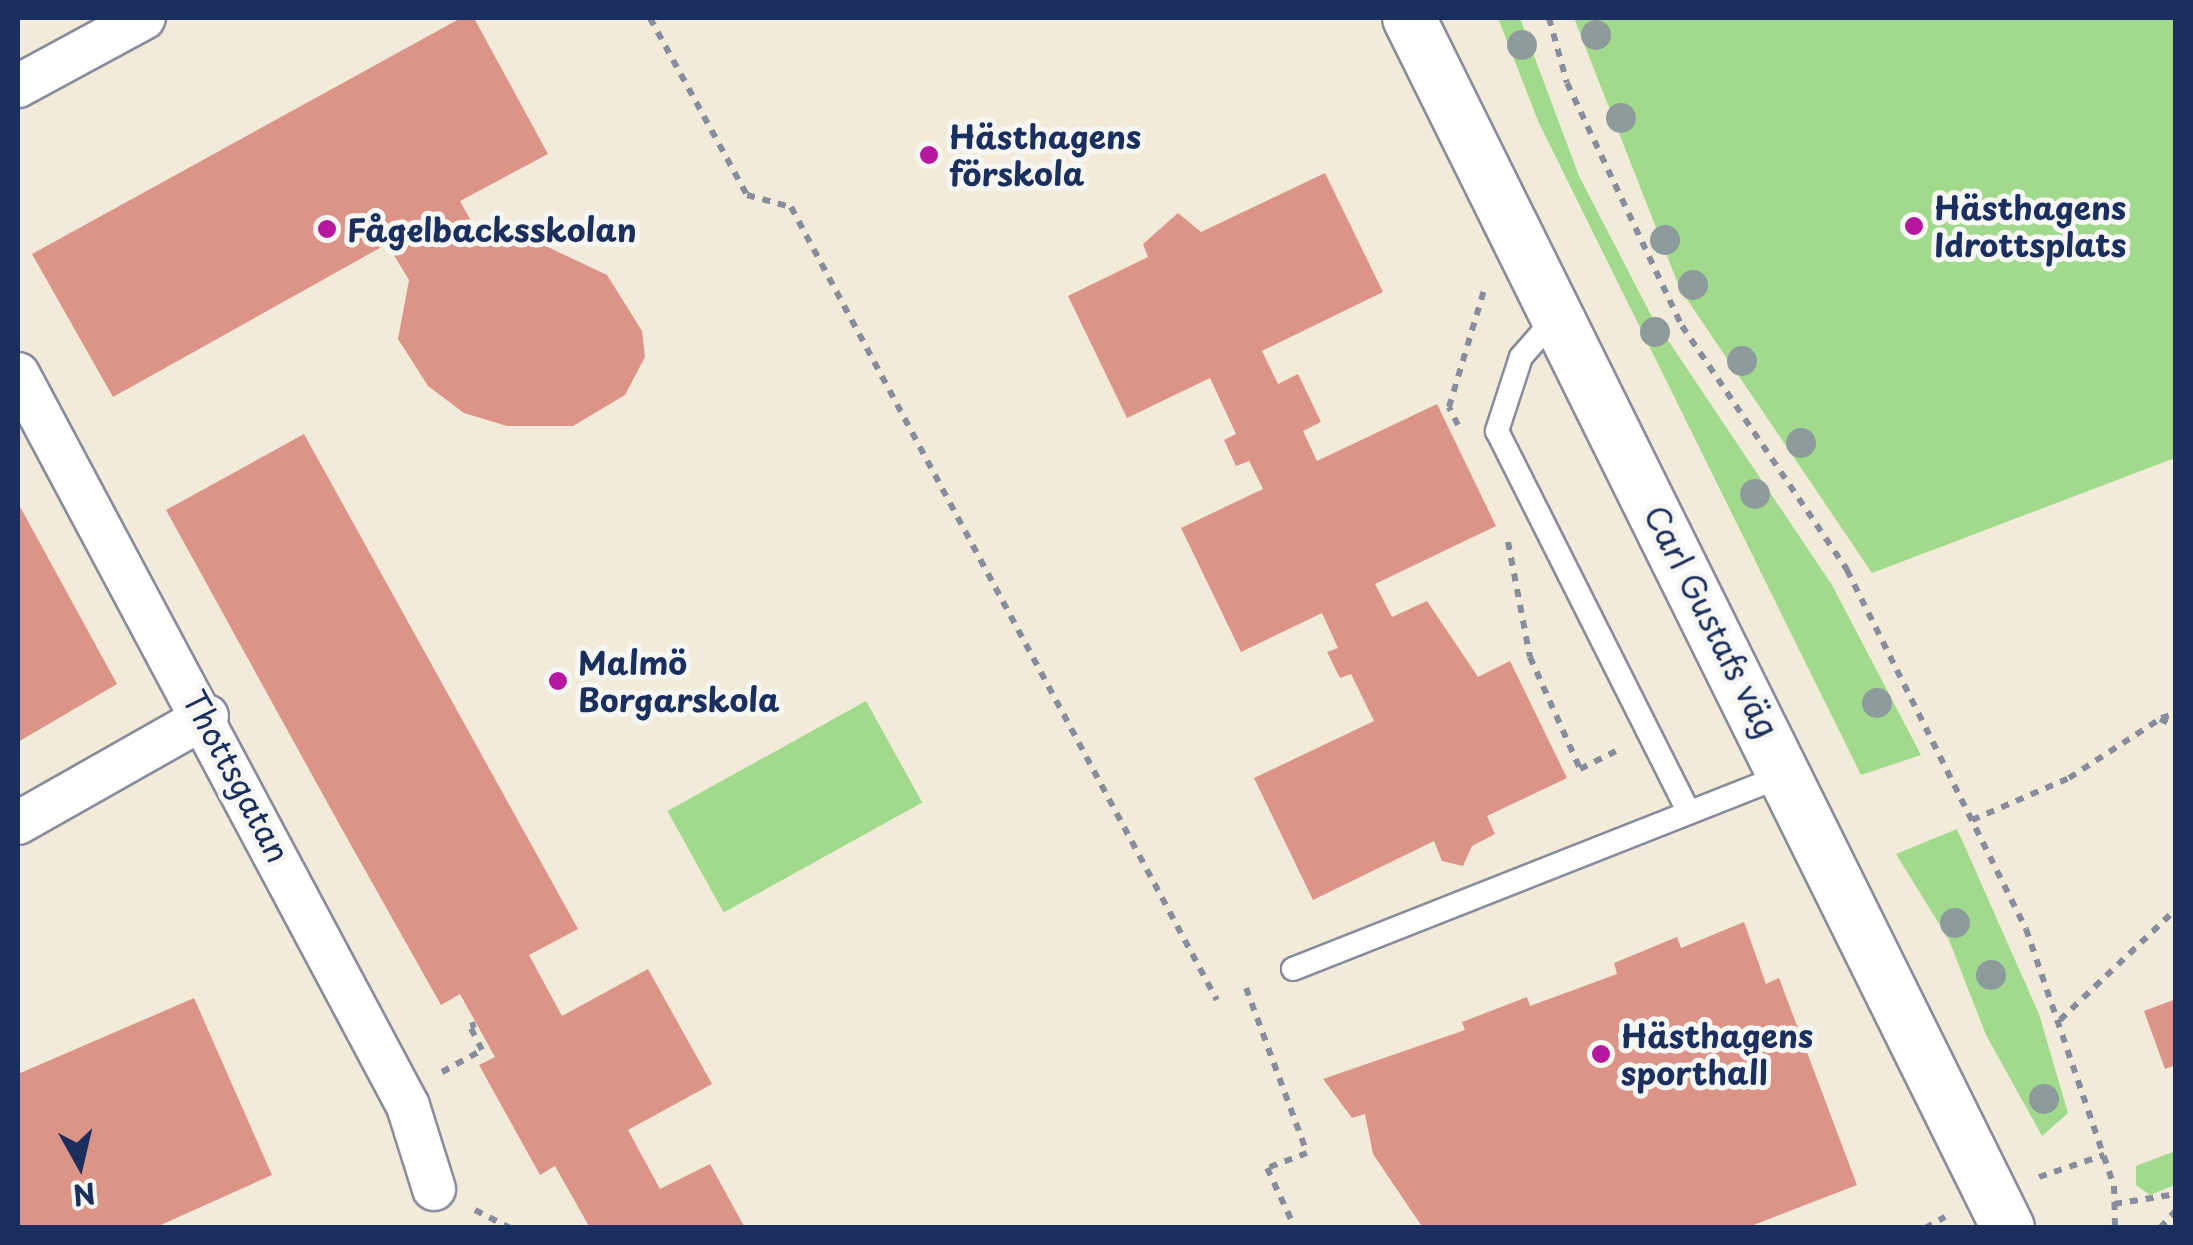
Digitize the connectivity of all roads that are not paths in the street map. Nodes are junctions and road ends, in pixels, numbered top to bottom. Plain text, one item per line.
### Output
1 (144, 18) edge
2 (1410, 18) edge
3 (18, 86) edge
4 (1558, 314) junction
5 (18, 374) edge
6 (207, 716) junction
7 (1788, 774) junction
8 (1689, 812) junction
9 (18, 824) edge
10 (1293, 970) dead end
11 (434, 1189) dead end
12 (2008, 1228) edge

1 - 3 street
2 - 4 street, Carl Gustafs väg
4 - 7 street, Carl Gustafs väg
4 - 8 lane
5 - 6 street, Thottsgatan
6 - 9 street
6 - 11 street, Thottsgatan
7 - 8 lane
7 - 12 street, Carl Gustafs väg
8 - 10 lane

